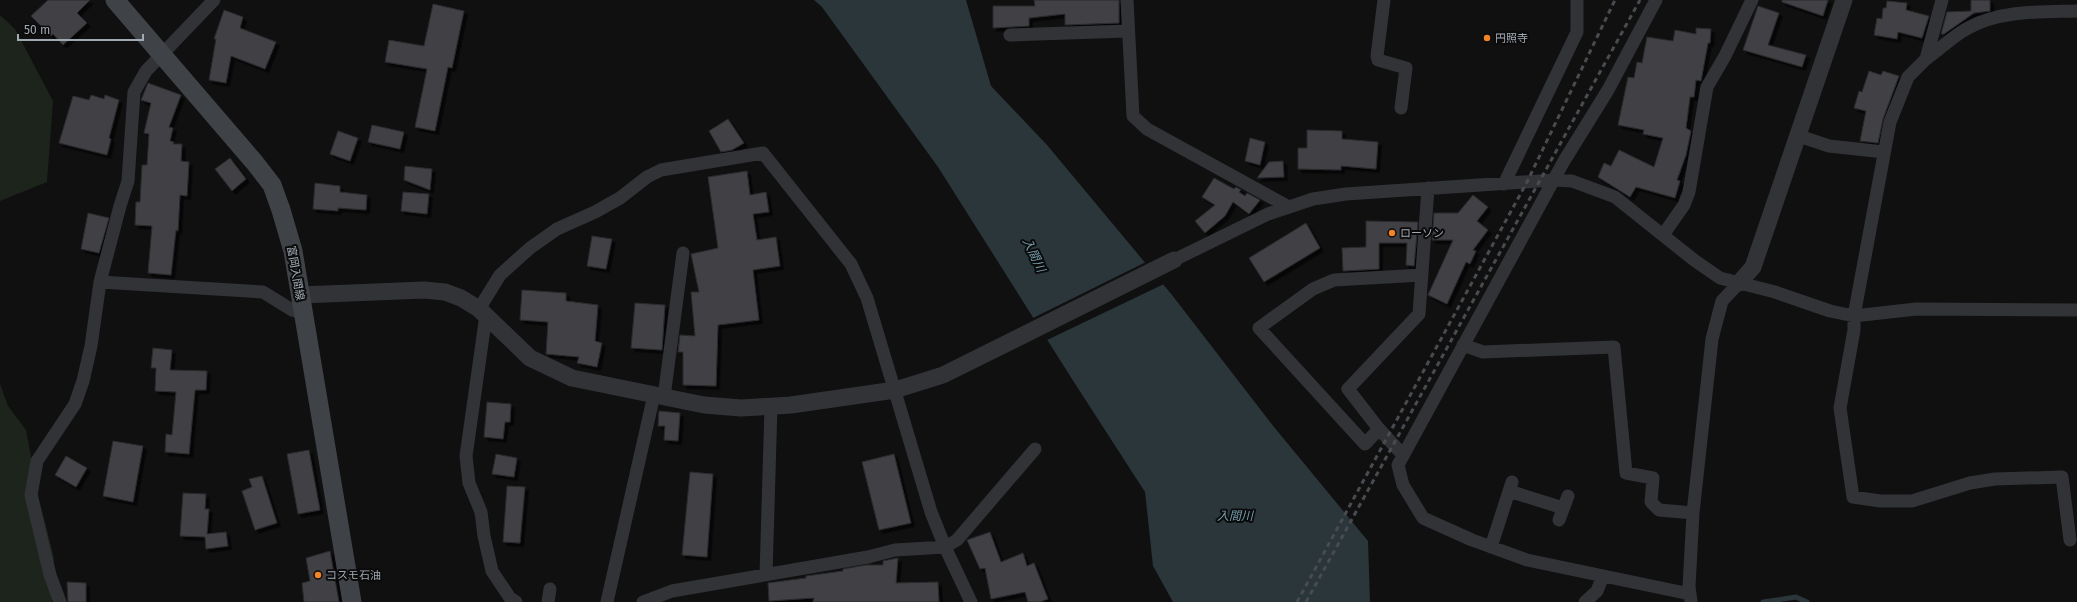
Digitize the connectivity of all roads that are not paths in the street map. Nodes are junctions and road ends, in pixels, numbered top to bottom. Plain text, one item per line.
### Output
1 (115, 0) edge
2 (214, 0) edge
3 (1384, 0) edge
4 (1578, 0) edge
5 (1656, 0) edge
6 (1752, 0) edge
7 (1844, 0) edge
8 (1942, 0) edge
9 (1130, 1) edge
10 (2077, 11) edge
11 (1128, 32) junction
12 (1010, 35) dead end
13 (162, 55) junction
14 (1926, 59) junction
15 (1401, 108) dead end
16 (1799, 136) junction
17 (1884, 152) junction
18 (1554, 180) junction
19 (1504, 184) junction
20 (1428, 188) junction
21 (1287, 206) junction
22 (1663, 235) junction
23 (683, 253) dead end
24 (1174, 260) joint
25 (1422, 276) junction
26 (100, 282) junction
27 (1739, 283) junction
28 (302, 304) junction
29 (2077, 310) edge
30 (482, 312) junction
31 (1854, 316) junction
32 (1463, 345) junction
33 (895, 390) junction
34 (659, 396) junction
35 (771, 406) junction
36 (1379, 429) junction
37 (1035, 449) dead end
38 (1403, 455) junction
39 (1563, 508) dead end
40 (1694, 513) junction
41 (2070, 540) dead end
42 (945, 547) junction
43 (1491, 547) junction
44 (766, 575) junction
45 (1603, 576) junction
46 (1690, 598) edge
47 (968, 600) edge
48 (60, 602) edge
49 (352, 602) edge
50 (516, 602) edge
51 (607, 602) edge
52 (643, 602) edge
53 (1585, 602) edge

1 - 13 main road, 富岡入間線
2 - 13 street
3 - 15 street
4 - 19 street
5 - 18 street
6 - 22 street
7 - 16 street
8 - 14 street
9 - 11 street
10 - 14 street
11 - 12 street
11 - 21 street
13 - 26 street
13 - 28 main road, 富岡入間線
14 - 17 street
16 - 17 street
16 - 27 street
17 - 31 street
18 - 19 street
18 - 22 street
18 - 32 street
19 - 20 street
20 - 21 street
20 - 25 street
21 - 24 street
22 - 27 street
23 - 34 street
24 - 33 street
25 - 36 street
25 - 36 street
26 - 28 street
26 - 48 street
27 - 31 street
27 - 40 street
28 - 30 street
28 - 49 main road, 富岡入間線
29 - 31 street
30 - 33 street
30 - 34 street
30 - 50 street
31 - 41 street
32 - 38 street
32 - 40 street
33 - 35 street
33 - 42 street
34 - 35 street
34 - 51 street
35 - 44 street
36 - 38 street
37 - 42 street
38 - 43 street
39 - 43 street
40 - 46 street
42 - 44 street
42 - 47 street
43 - 45 street
44 - 52 street
45 - 46 street
45 - 53 street

